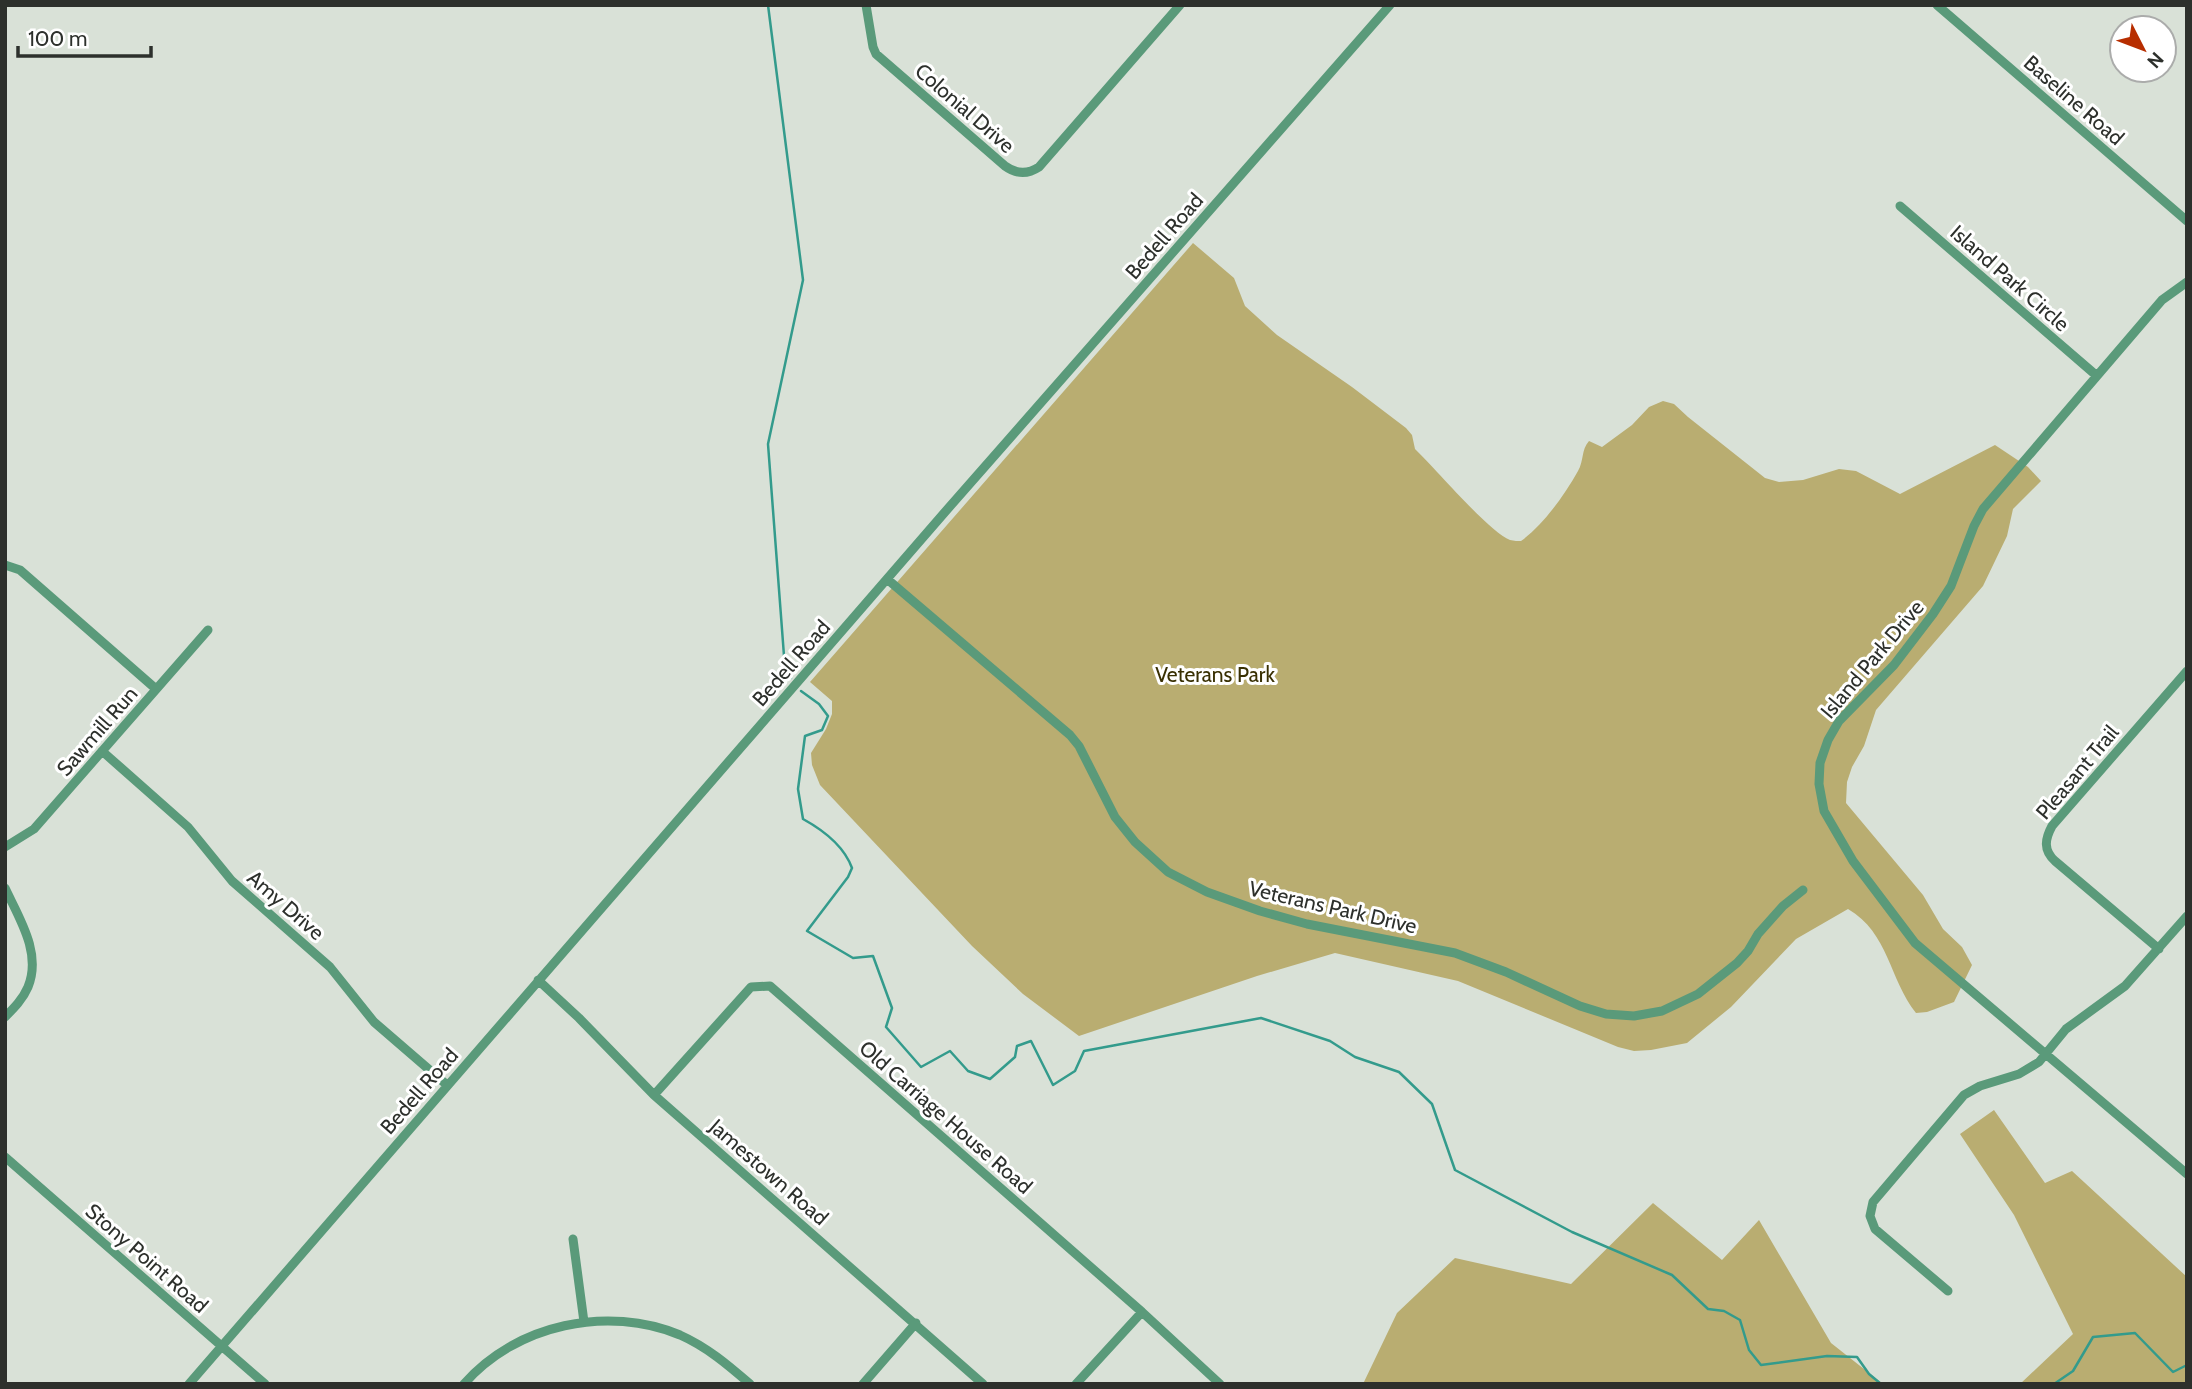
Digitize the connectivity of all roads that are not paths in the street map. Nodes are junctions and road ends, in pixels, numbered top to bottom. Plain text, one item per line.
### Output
1 (866, 5) edge
2 (1180, 5) edge
3 (1937, 5) edge
4 (1384, 7) edge
5 (1900, 206) dead end
6 (2187, 221) edge
7 (2187, 282) edge
8 (2097, 376) junction
9 (5, 565) edge
10 (887, 579) junction
11 (208, 630) dead end
12 (2187, 671) edge
13 (156, 689) junction
14 (102, 751) junction
15 (5, 847) edge
16 (5, 888) edge
17 (1803, 890) dead end
18 (2187, 916) edge
19 (2159, 949) junction
20 (538, 980) junction
21 (5, 1017) edge
22 (2047, 1054) junction
23 (447, 1085) junction
24 (654, 1095) junction
25 (5, 1157) edge
26 (2187, 1174) edge
27 (572, 1239) dead end
28 (1948, 1291) dead end
29 (1142, 1312) junction
30 (584, 1322) junction
31 (916, 1323) junction
32 (221, 1346) junction
33 (189, 1384) edge
34 (265, 1384) edge
35 (464, 1384) edge
36 (750, 1384) edge
37 (863, 1384) edge
38 (983, 1384) edge
39 (1076, 1384) edge
40 (1220, 1384) edge

1 - 2 street, Colonial Drive
3 - 6 street, Baseline Road
4 - 10 street, Bedell Road
5 - 8 street, Island Park Circle
7 - 8 street, Island Park Drive
8 - 22 street, Island Park Drive
9 - 13 street
10 - 17 street, Veterans Park Drive
10 - 20 street, Bedell Road
11 - 13 street, Sawmill Run
12 - 19 street, Pleasant Trail
13 - 14 street, Sawmill Run
14 - 15 street, Sawmill Run
14 - 23 street, Amy Drive
16 - 21 street
18 - 19 street
19 - 22 street
20 - 23 street, Bedell Road
20 - 24 street, Jamestown Road
22 - 26 street, Island Park Drive
22 - 28 street
23 - 32 street, Bedell Road
24 - 29 street, Old Carriage House Road
24 - 31 street, Jamestown Road
25 - 32 street, Stony Point Road
27 - 30 street
29 - 39 street
29 - 40 street, Old Carriage House Road
30 - 35 street
30 - 36 street
31 - 37 street
31 - 38 street, Jamestown Road
32 - 33 street, Bedell Road
32 - 34 street, Stony Point Road

